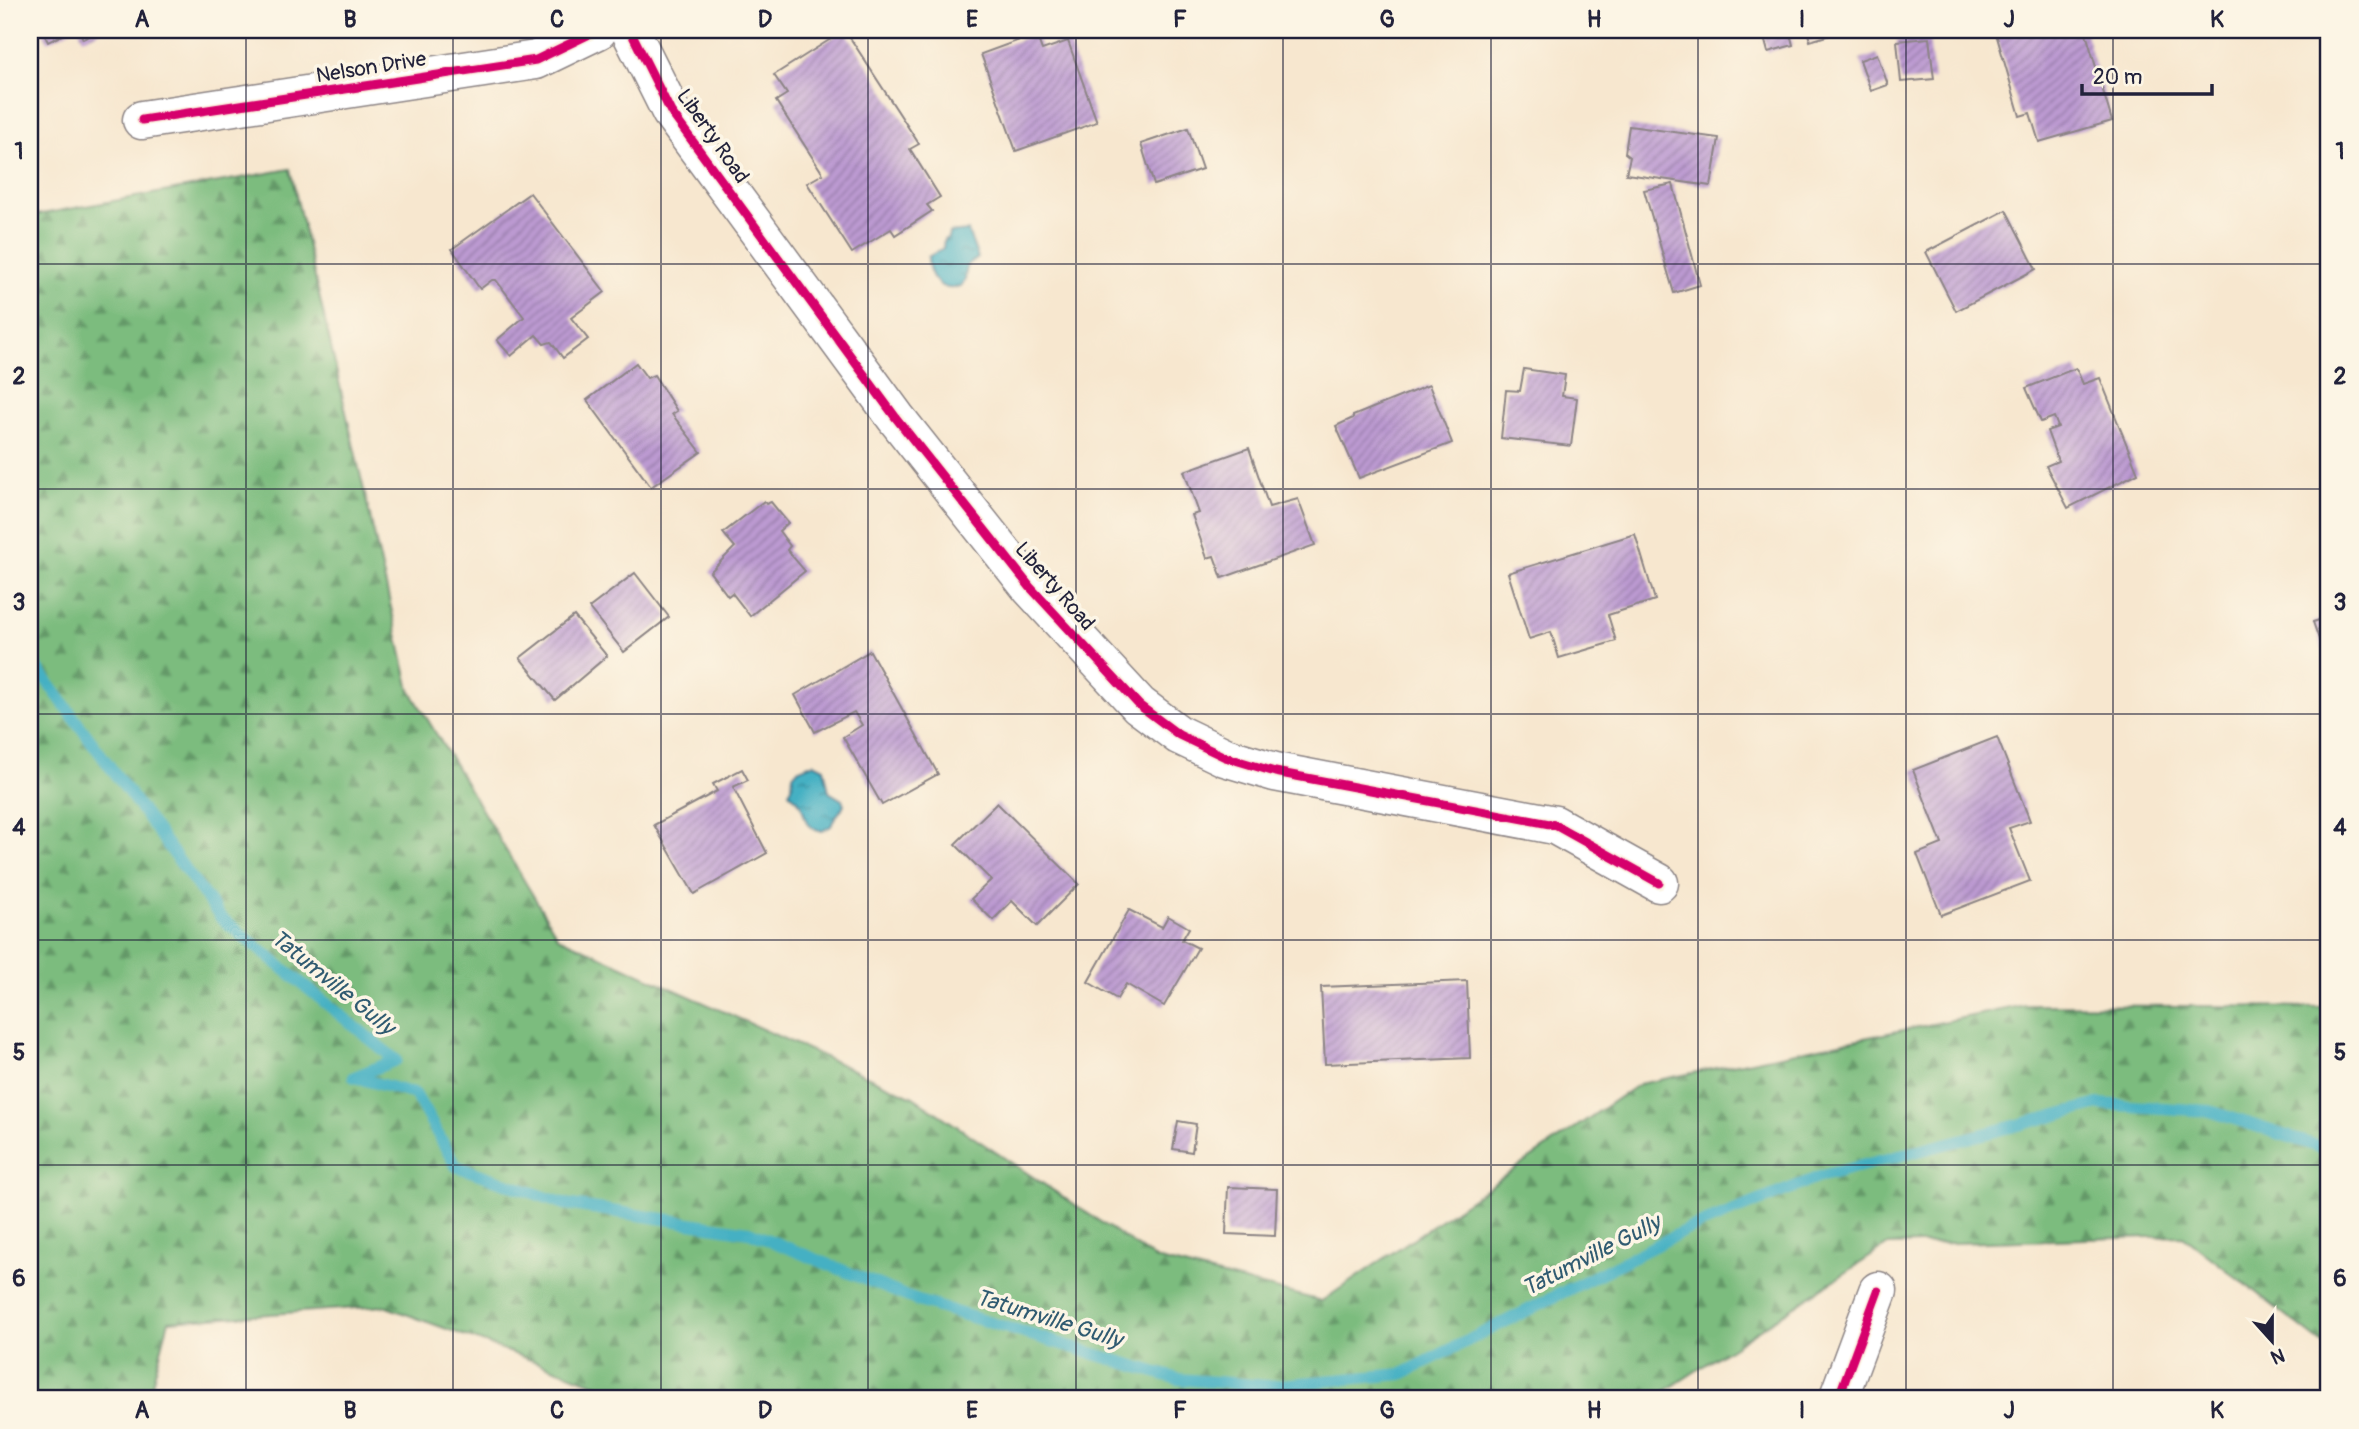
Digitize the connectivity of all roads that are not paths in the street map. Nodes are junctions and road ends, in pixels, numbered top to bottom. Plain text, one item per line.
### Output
1 (598, 30) edge
2 (630, 30) edge
3 (142, 120) dead end
4 (1659, 883) dead end
5 (1878, 1291) dead end
6 (1838, 1399) edge

1 - 3 street, Nelson Drive
2 - 4 street, Liberty Road
5 - 6 street

